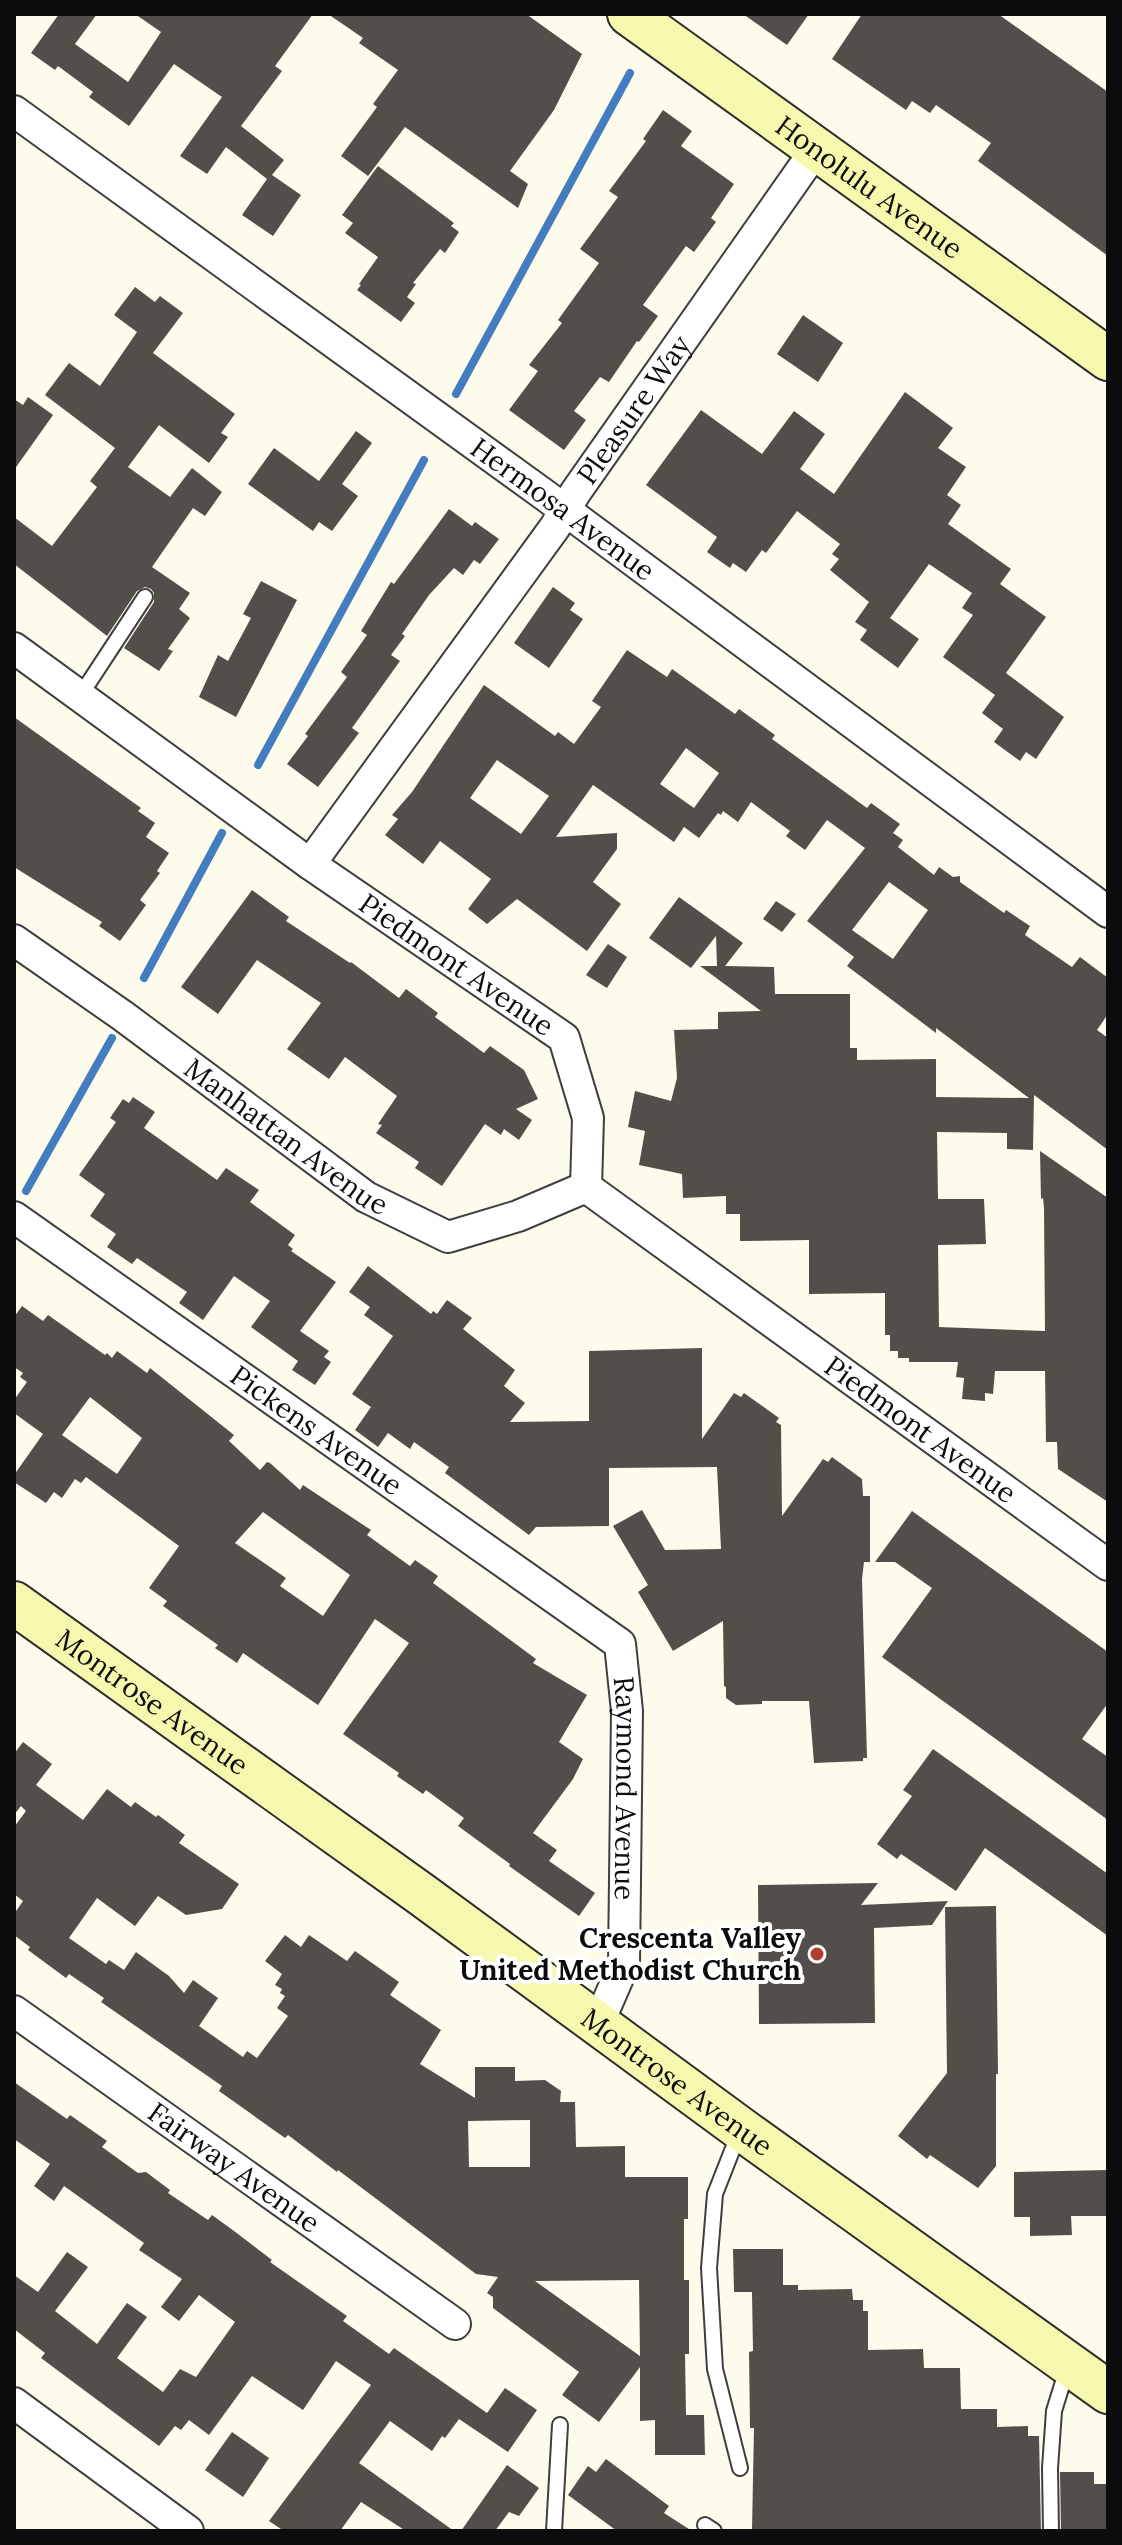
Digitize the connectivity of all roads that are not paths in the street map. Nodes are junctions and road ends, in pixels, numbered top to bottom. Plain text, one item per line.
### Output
1 (629, 14) edge
2 (14, 111) edge
3 (817, 148) junction
4 (1108, 359) edge
5 (564, 509) junction
6 (145, 597) dead end
7 (14, 648) edge
8 (80, 696) junction
9 (310, 864) junction
10 (1108, 912) edge
11 (14, 940) edge
12 (586, 1187) junction
13 (14, 1217) edge
14 (1108, 1565) edge
15 (14, 1603) edge
16 (620, 1644) joint
17 (14, 2011) edge
18 (598, 2024) junction
19 (741, 2129) junction
20 (455, 2324) dead end
21 (1069, 2365) junction
22 (1108, 2392) edge
23 (14, 2403) edge
24 (560, 2425) dead end
25 (740, 2468) dead end
26 (188, 2531) edge
27 (554, 2531) edge
28 (1051, 2531) edge

1 - 3 street, Honolulu Avenue
2 - 5 street, Hermosa Avenue
3 - 4 street, Honolulu Avenue
3 - 5 street, Pleasure Way
5 - 9 street, Pleasure Way
5 - 10 street, Hermosa Avenue
6 - 8 lane
7 - 8 street, Piedmont Avenue
8 - 9 street, Piedmont Avenue
9 - 12 street, Piedmont Avenue
11 - 12 street, Manhattan Avenue
12 - 14 street, Piedmont Avenue
13 - 16 street, Pickens Avenue
15 - 18 street, Montrose Avenue
16 - 18 street, Raymond Avenue
17 - 20 street, Fairway Avenue
18 - 19 street, Montrose Avenue
19 - 21 street, Montrose Avenue
19 - 25 lane
21 - 22 street, Montrose Avenue
21 - 28 lane
23 - 26 street
24 - 27 lane

